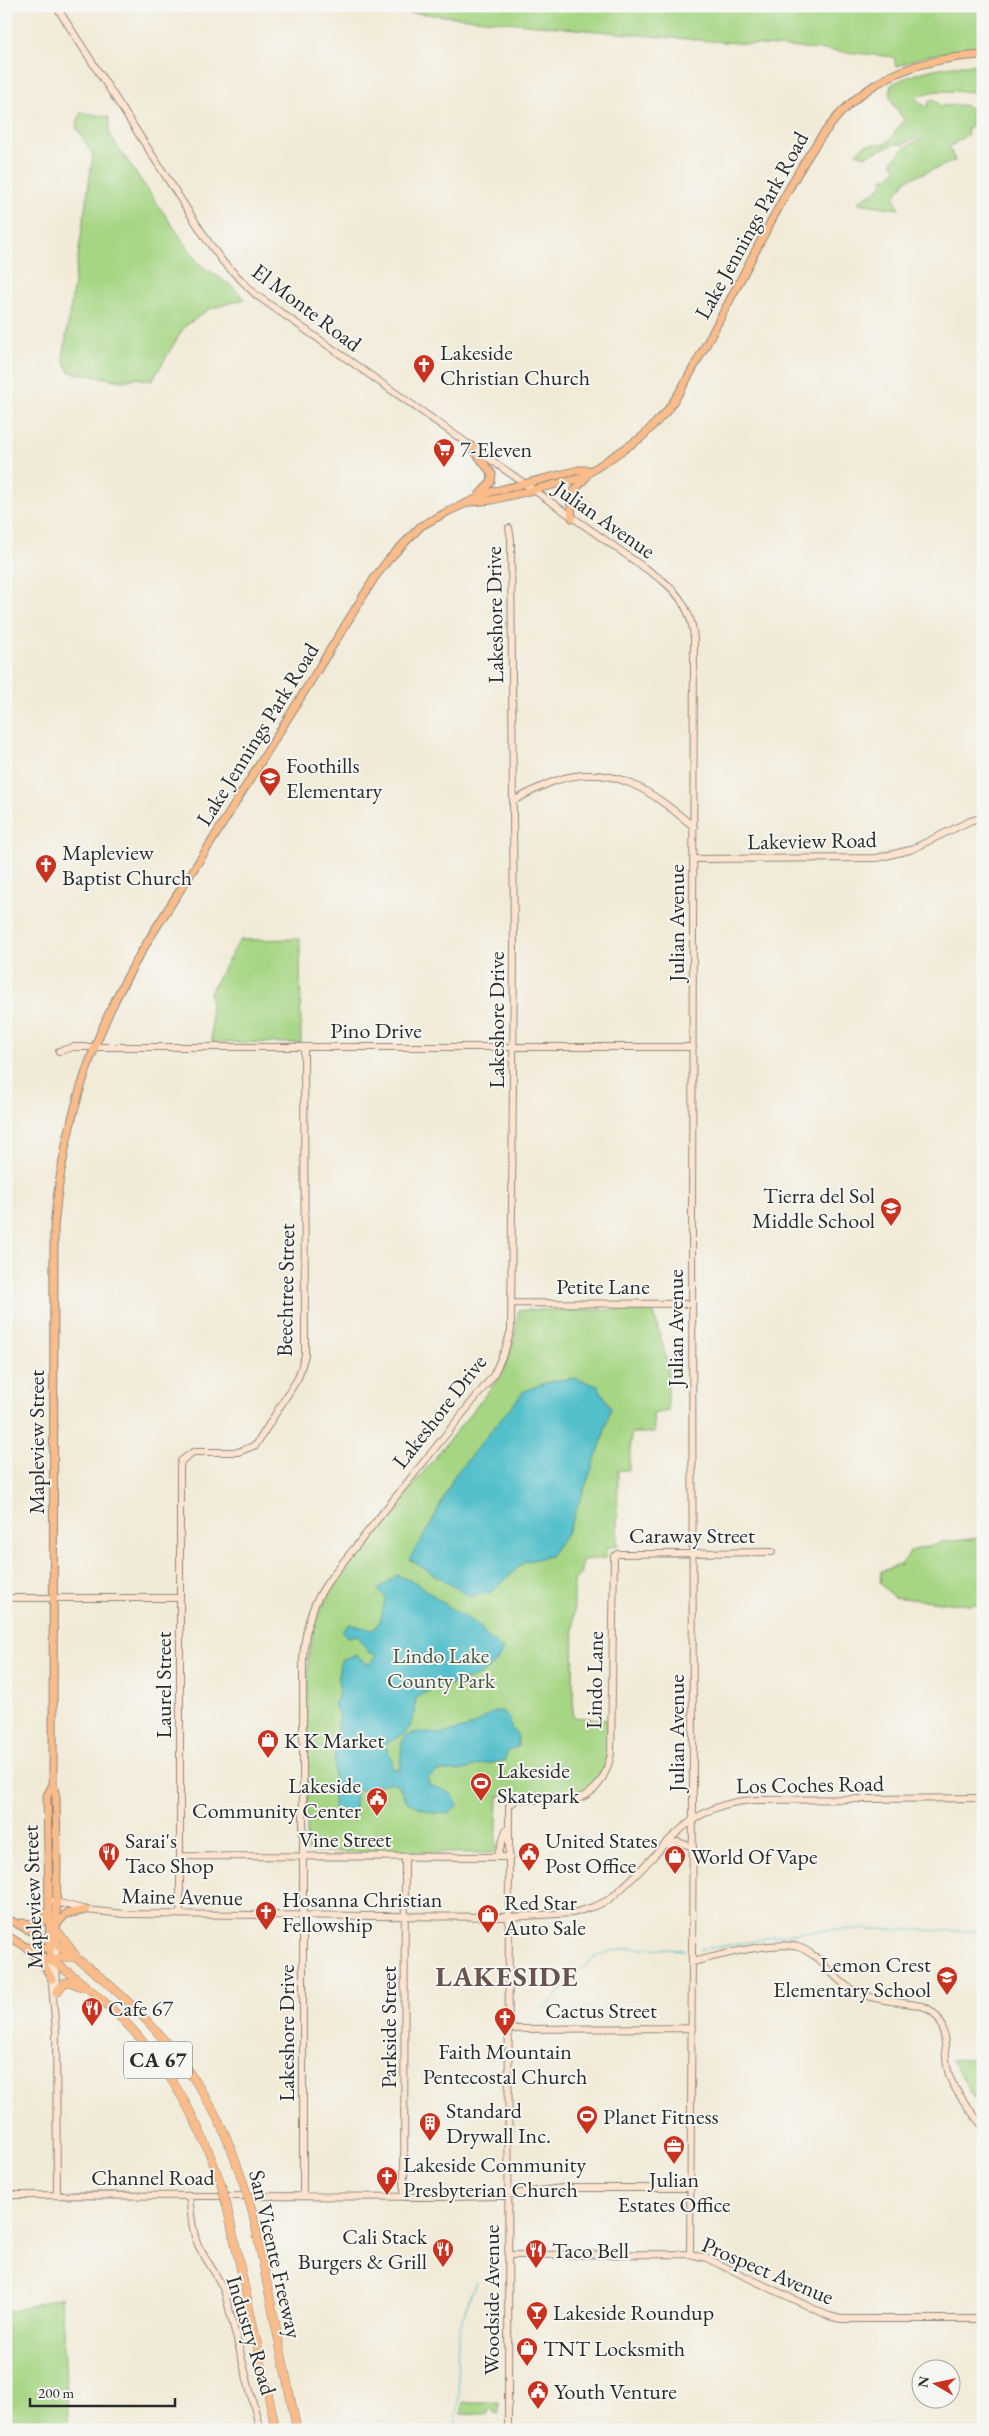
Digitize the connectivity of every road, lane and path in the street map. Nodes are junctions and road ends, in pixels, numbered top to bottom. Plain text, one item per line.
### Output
1 (56, 6) edge
2 (983, 55) edge
3 (470, 446) junction
4 (591, 470) junction
5 (524, 484) junction
6 (534, 491) junction
7 (472, 502) junction
8 (572, 518) junction
9 (509, 528) dead end
10 (513, 801) junction
11 (983, 817) edge
12 (694, 827) junction
13 (694, 859) junction
14 (513, 1047) junction
15 (694, 1047) junction
16 (94, 1048) junction
17 (304, 1048) junction
18 (59, 1051) dead end
19 (76, 1103) joint
20 (513, 1303) junction
21 (692, 1304) junction
22 (185, 1457) joint
23 (693, 1552) junction
24 (772, 1552) dead end
25 (614, 1556) joint
26 (53, 1597) junction
27 (6, 1598) edge
28 (180, 1598) junction
29 (983, 1798) edge
30 (508, 1811) joint
31 (693, 1818) junction
32 (508, 1819) junction
33 (665, 1845) junction
34 (693, 1847) junction
35 (180, 1856) junction
36 (304, 1857) junction
37 (406, 1857) junction
38 (495, 1857) junction
39 (510, 1857) junction
40 (51, 1903) junction
41 (86, 1910) junction
42 (586, 1910) joint
43 (180, 1914) junction
44 (304, 1914) junction
45 (405, 1914) junction
46 (510, 1917) junction
47 (10, 1920) edge
48 (56, 1927) junction
49 (6, 1935) edge
50 (52, 1944) junction
51 (27, 1946) junction
52 (76, 1957) junction
53 (54, 1961) junction
54 (692, 1962) junction
55 (52, 1979) junction
56 (89, 1990) junction
57 (57, 1992) junction
58 (55, 2009) junction
59 (510, 2028) junction
60 (692, 2028) junction
61 (983, 2127) edge
62 (690, 2188) junction
63 (58, 2194) junction
64 (509, 2194) junction
65 (6, 2195) edge
66 (189, 2195) junction
67 (303, 2195) junction
68 (404, 2197) junction
69 (690, 2254) junction
70 (509, 2255) junction
71 (983, 2319) edge
72 (260, 2430) edge
73 (276, 2430) edge
74 (297, 2430) edge
75 (508, 2430) edge

1 - 3 street, El Monte Road
2 - 4 main road, Lake Jennings Park Road
3 - 5 street, El Monte Road
3 - 7 main road
4 - 5 main road, Lake Jennings Park Road
4 - 6 main road, Lake Jennings Park Road
4 - 8 main road
5 - 6 street, Julian Avenue
5 - 7 main road, Lake Jennings Park Road
6 - 7 main road, Lake Jennings Park Road
6 - 8 street, Julian Avenue
7 - 16 main road, Lake Jennings Park Road
8 - 12 street, Julian Avenue
9 - 10 street, Lakeshore Drive
10 - 12 street
10 - 14 street, Lakeshore Drive
11 - 13 street, Lakeview Road
12 - 13 street, Julian Avenue
13 - 15 street, Julian Avenue
14 - 15 street, Pino Drive
14 - 17 street, Pino Drive
14 - 20 street, Lakeshore Drive
15 - 21 street, Julian Avenue
16 - 17 street, Pino Drive
16 - 18 street, Pino Drive
16 - 19 main road, Lake Jennings Park Road
17 - 22 street, Beechtree Street
19 - 26 main road, Mapleview Street
20 - 21 street, Petite Lane
20 - 36 street, Lakeshore Drive
21 - 23 street, Julian Avenue
22 - 28 street, Laurel Street
23 - 24 street, Caraway Street
23 - 25 street, Caraway Street
23 - 31 street, Julian Avenue
25 - 30 street, Lindo Lane
26 - 27 street
26 - 28 street
26 - 40 main road, Mapleview Street
28 - 35 street, Laurel Street
29 - 31 street, Los Coches Road
30 - 32 street, Woodside Avenue
31 - 33 street, Los Coches Road
31 - 34 street, Julian Avenue
32 - 38 street
32 - 39 street, Woodside Avenue
33 - 34 street
33 - 42 street, Los Coches Road
34 - 54 street, Julian Avenue
35 - 36 street, Vine Street
35 - 43 street, Laurel Street
36 - 37 street, Vine Street
36 - 44 street, Lakeshore Drive
37 - 38 street, Vine Street
37 - 45 street, Parkside Street
38 - 39 street, Vine Street
39 - 46 street, Woodside Avenue
40 - 41 street, Maine Avenue
40 - 47 main road
40 - 48 main road, Mapleview Street
40 - 50 main road, Mapleview Street
41 - 43 street, Maine Avenue
41 - 48 main road
42 - 46 street, Maine Avenue
43 - 44 street, Maine Avenue
44 - 45 street, Maine Avenue
44 - 67 street, Lakeshore Drive
45 - 46 street, Maine Avenue
45 - 68 street, Parkside Street
46 - 59 street, Woodside Avenue
47 - 50 main road, CA 67
48 - 50 main road, Mapleview Street
48 - 52 highway
49 - 51 main road, CA 67
50 - 51 main road
50 - 52 highway, San Vicente Freeway / CA 67
50 - 53 main road, Mapleview Street
51 - 53 main road, CA 67
51 - 55 main road
52 - 53 highway
52 - 74 highway, San Vicente Freeway / CA 67, bridge
53 - 55 street, Mapleview Street
53 - 56 highway, San Vicente Freeway / CA 67
53 - 57 street, Mapleview Street
54 - 60 street, Julian Avenue
54 - 61 street
55 - 58 street, Mapleview Street
56 - 57 highway
56 - 73 highway, San Vicente Freeway / CA 67, bridge
57 - 58 street, Mapleview Street
58 - 63 street, Mapleview Street
59 - 60 street, Cactus Street
59 - 64 street, Woodside Avenue
60 - 62 street, Julian Avenue
62 - 64 street, Channel Road
62 - 69 street, Julian Avenue
63 - 65 street, Channel Road
63 - 66 street, Channel Road
64 - 68 street, Channel Road
64 - 70 street, Woodside Avenue
66 - 67 street, Channel Road
66 - 72 street, Industry Road
67 - 68 street, Channel Road
69 - 70 street, Prospect Avenue
69 - 71 street, Prospect Avenue
70 - 75 street, Woodside Avenue

